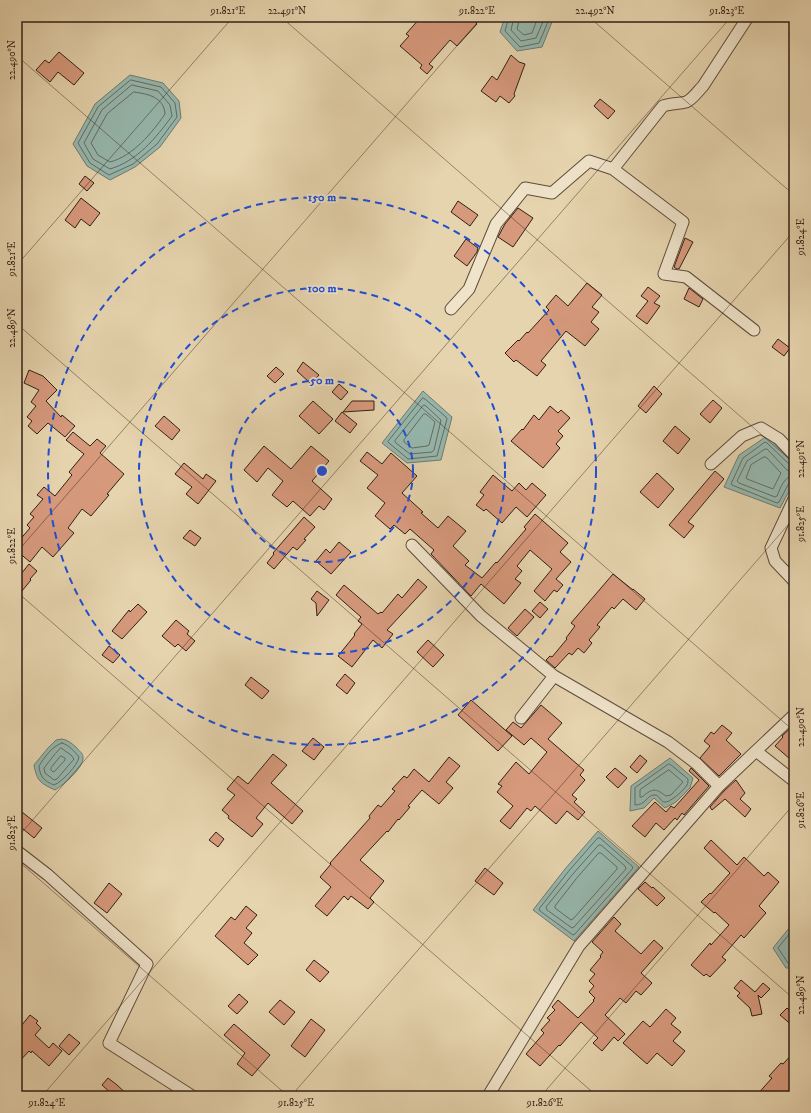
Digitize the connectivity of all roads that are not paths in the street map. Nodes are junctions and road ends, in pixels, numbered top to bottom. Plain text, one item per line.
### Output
1 (748, 17) edge
2 (613, 169) junction
3 (451, 309) dead end
4 (754, 330) dead end
5 (794, 456) edge
6 (711, 464) dead end
7 (794, 499) edge
8 (412, 545) dead end
9 (794, 581) edge
10 (554, 676) junction
11 (794, 715) edge
12 (521, 718) dead end
13 (756, 751) junction
14 (794, 781) edge
15 (719, 786) junction
16 (17, 851) edge
17 (192, 1096) edge
18 (488, 1096) edge

1 - 2 street
2 - 3 street
2 - 4 street
5 - 6 street
7 - 9 street
8 - 10 street
10 - 12 street
10 - 15 street
11 - 13 street
13 - 14 street
13 - 15 street
15 - 18 street
16 - 17 street

